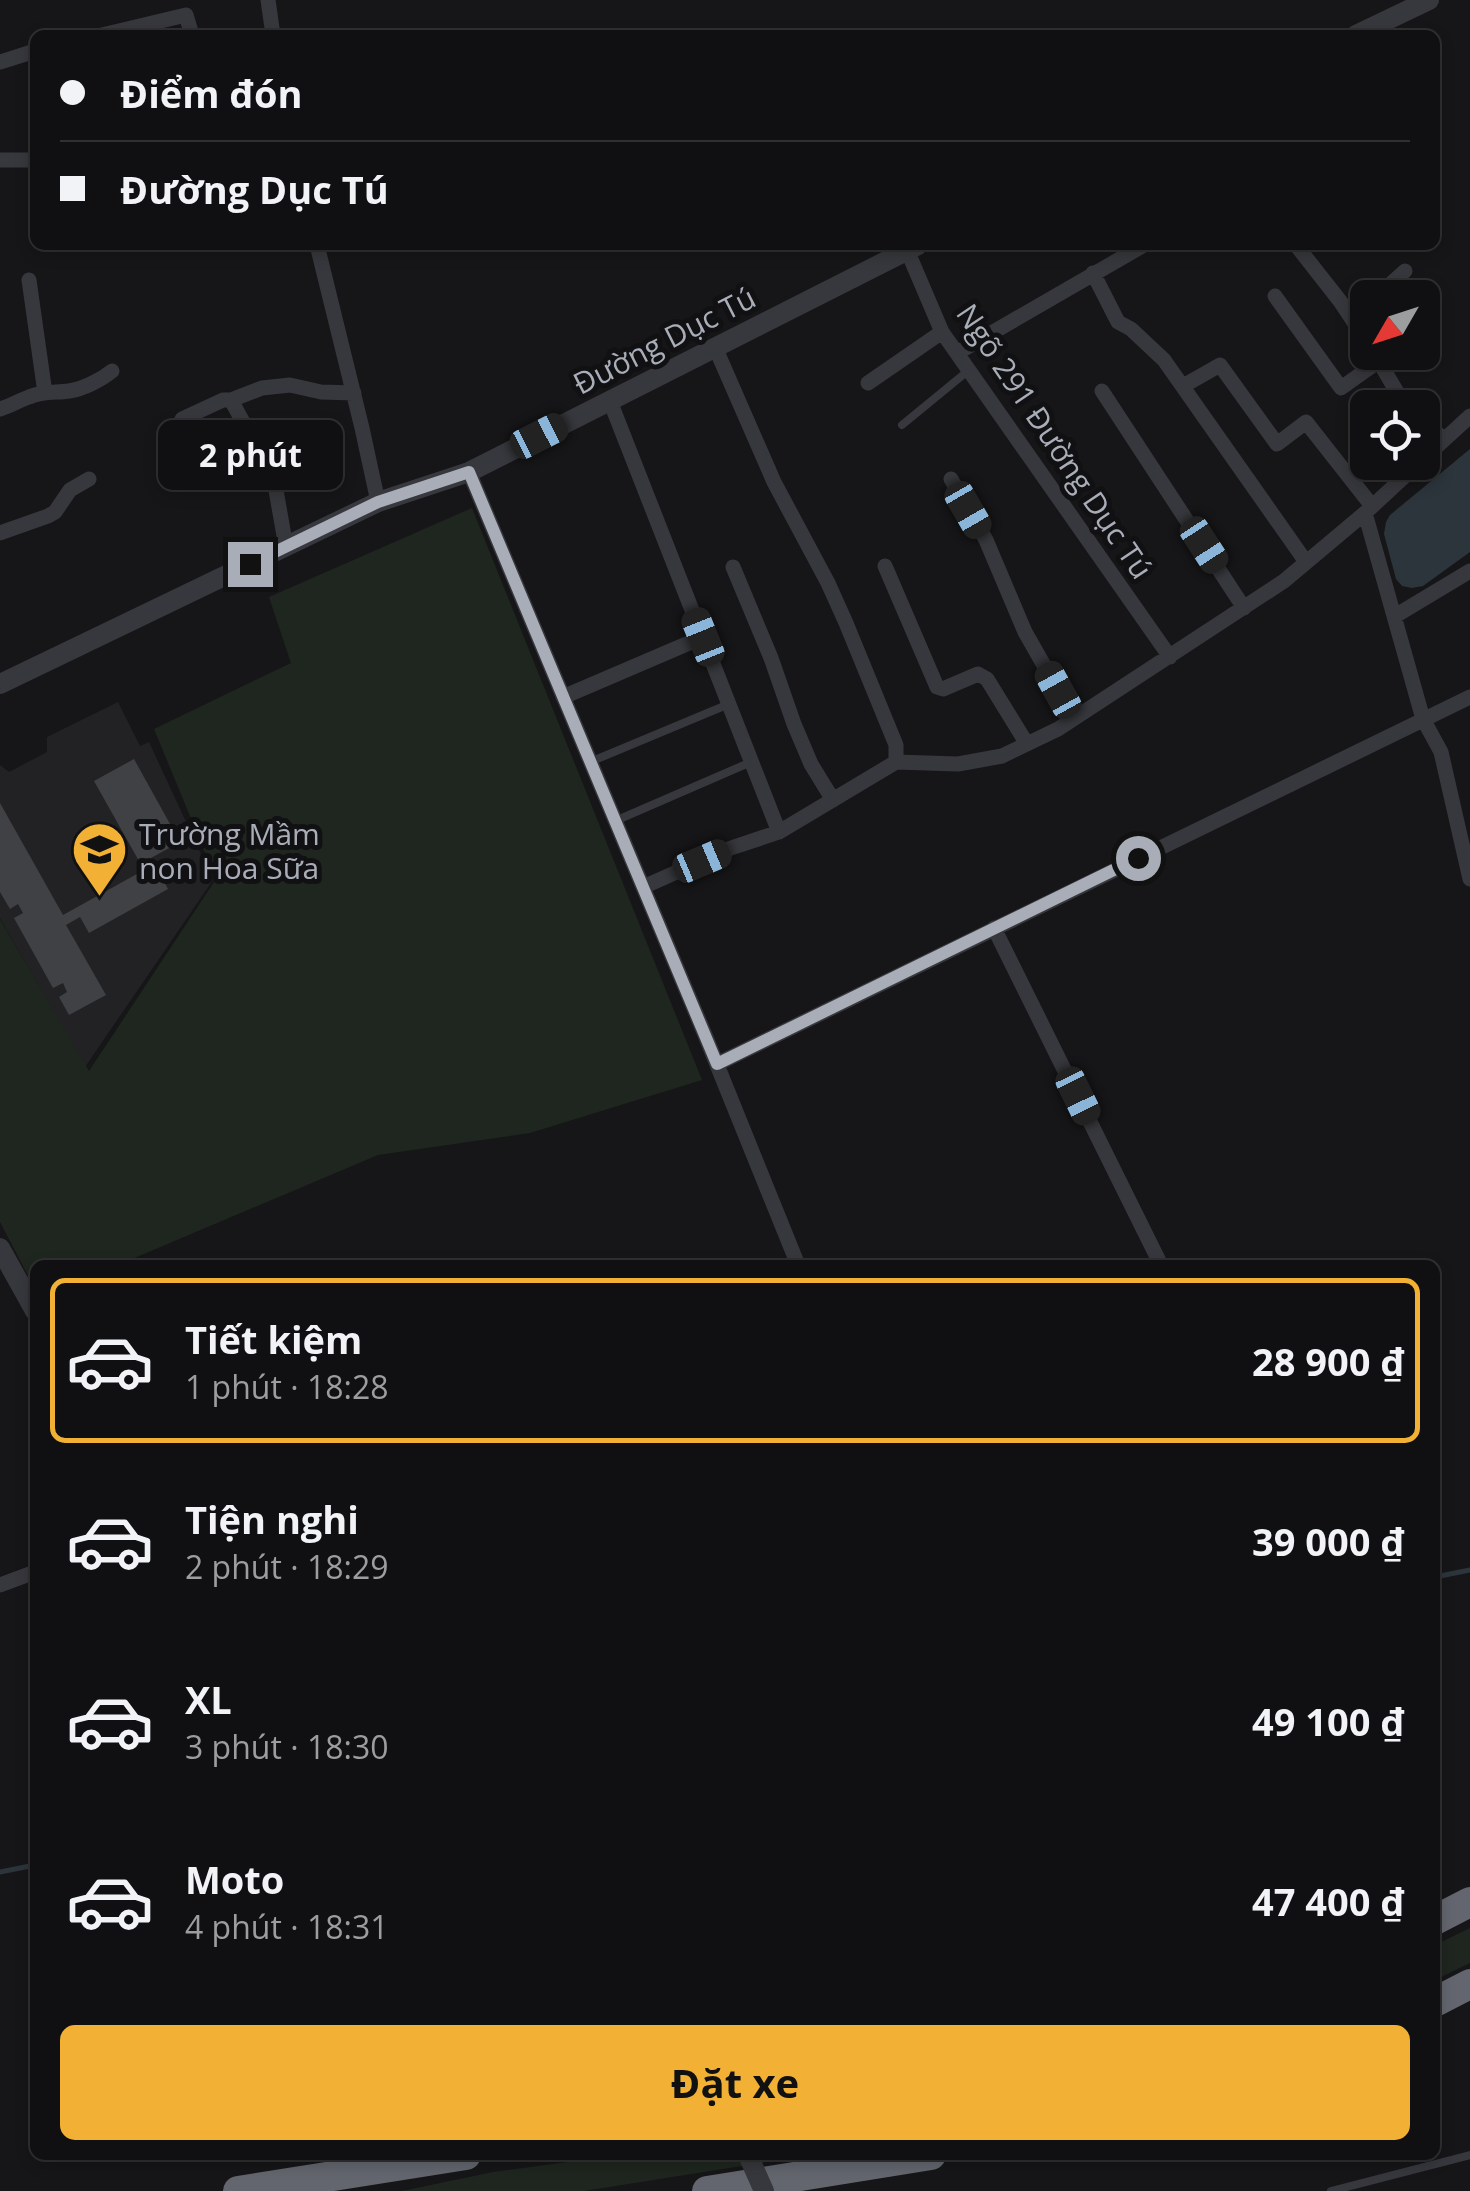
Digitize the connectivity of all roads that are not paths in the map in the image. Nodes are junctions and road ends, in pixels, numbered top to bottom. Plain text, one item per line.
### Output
1 (268, 0) edge
2 (1429, 0) edge
3 (123, 30) edge
4 (190, 30) edge
5 (272, 30) edge
6 (1366, 30) edge
7 (30, 53) edge
8 (0, 62) edge
9 (0, 160) edge
10 (30, 160) edge
11 (318, 250) edge
12 (908, 250) edge
13 (913, 250) edge
14 (1135, 250) edge
15 (1300, 250) edge
16 (1405, 271) dead end
17 (1093, 273) junction
18 (29, 280) dead end
19 (1395, 280) edge
20 (1275, 296) dead end
21 (1350, 317) edge
22 (942, 332) junction
23 (715, 347) junction
24 (958, 353) junction
25 (969, 370) junction
26 (1362, 370) edge
27 (112, 371) dead end
28 (868, 383) dead end
29 (1183, 386) junction
30 (1102, 391) dead end
31 (45, 393) junction
32 (354, 393) junction
33 (231, 400) junction
34 (610, 401) junction
35 (0, 410) edge
36 (1470, 416) edge
37 (182, 419) dead end
38 (902, 425) dead end
39 (1440, 436) edge
40 (1444, 440) junction
41 (1440, 444) edge
42 (469, 472) junction
43 (89, 480) dead end
44 (951, 480) dead end
45 (1400, 480) edge
46 (378, 502) junction
47 (1368, 510) junction
48 (0, 533) edge
49 (286, 547) junction
50 (1306, 562) junction
51 (885, 566) dead end
52 (733, 567) dead end
53 (1470, 570) edge
54 (1244, 608) junction
55 (1395, 616) junction
56 (703, 637) junction
57 (1170, 657) junction
58 (1, 679) edge
59 (563, 697) junction
60 (1470, 697) edge
61 (729, 704) junction
62 (1074, 718) junction
63 (1423, 719) junction
64 (1027, 744) junction
65 (590, 762) junction
66 (752, 762) junction
67 (896, 762) junction
68 (833, 800) junction
69 (615, 820) junction
70 (779, 832) junction
71 (1470, 879) edge
72 (643, 886) junction
73 (994, 928) junction
74 (717, 1064) junction
75 (0, 1248) edge
76 (796, 1260) edge
77 (1159, 1260) edge
78 (30, 1302) edge
79 (30, 1574) edge
80 (0, 1585) edge
81 (1470, 1902) edge
82 (1440, 1917) edge
83 (1470, 1984) edge
84 (1440, 1999) edge
85 (1470, 2156) edge
86 (434, 2160) edge
87 (750, 2160) edge
88 (900, 2160) edge
89 (238, 2191) edge
90 (707, 2191) edge
91 (764, 2191) edge
92 (1331, 2191) edge

1 - 5 street
2 - 6 street
3 - 4 street
7 - 8 street
9 - 10 street
11 - 32 street
12 - 23 street, Đường Dục Tú
13 - 22 street, Ngõ 291 Đường Dục Tú
14 - 17 street
15 - 21 street
16 - 19 street
17 - 24 street
17 - 29 street
18 - 31 street
20 - 26 street
22 - 24 street, Ngõ 291 Đường Dục Tú
22 - 28 street
23 - 34 street, Đường Dục Tú
23 - 67 street
24 - 25 street, Ngõ 291 Đường Dục Tú
25 - 38 lane
25 - 57 street, Ngõ 291 Đường Dục Tú
27 - 31 street
29 - 47 street
29 - 50 street
30 - 54 street
31 - 35 street
32 - 33 street
32 - 46 street
33 - 37 street
33 - 49 street
34 - 42 street, Đường Dục Tú
34 - 56 street
36 - 40 street
39 - 40 street
40 - 41 street
42 - 46 street, Đường Dục Tú
42 - 59 street
43 - 48 street
44 - 62 street
45 - 47 street
46 - 49 street, Đường Dục Tú
47 - 50 street
47 - 55 street
49 - 58 street, Đường Dục Tú
50 - 54 street
51 - 64 street
52 - 68 street
53 - 55 street
54 - 57 street
55 - 63 street
56 - 59 street
56 - 61 street
57 - 62 street
59 - 65 street
60 - 63 street
61 - 65 lane
61 - 66 street
62 - 64 street
63 - 71 street
63 - 73 street
64 - 67 street
65 - 69 street
66 - 69 lane
66 - 70 street
67 - 68 street
68 - 70 street
69 - 72 street
70 - 72 street
72 - 74 street
73 - 74 street
73 - 77 street
74 - 76 street
75 - 78 street
79 - 80 street
81 - 82 highway
83 - 84 highway
85 - 92 lane
86 - 89 highway
87 - 91 street, bridge
88 - 90 highway

